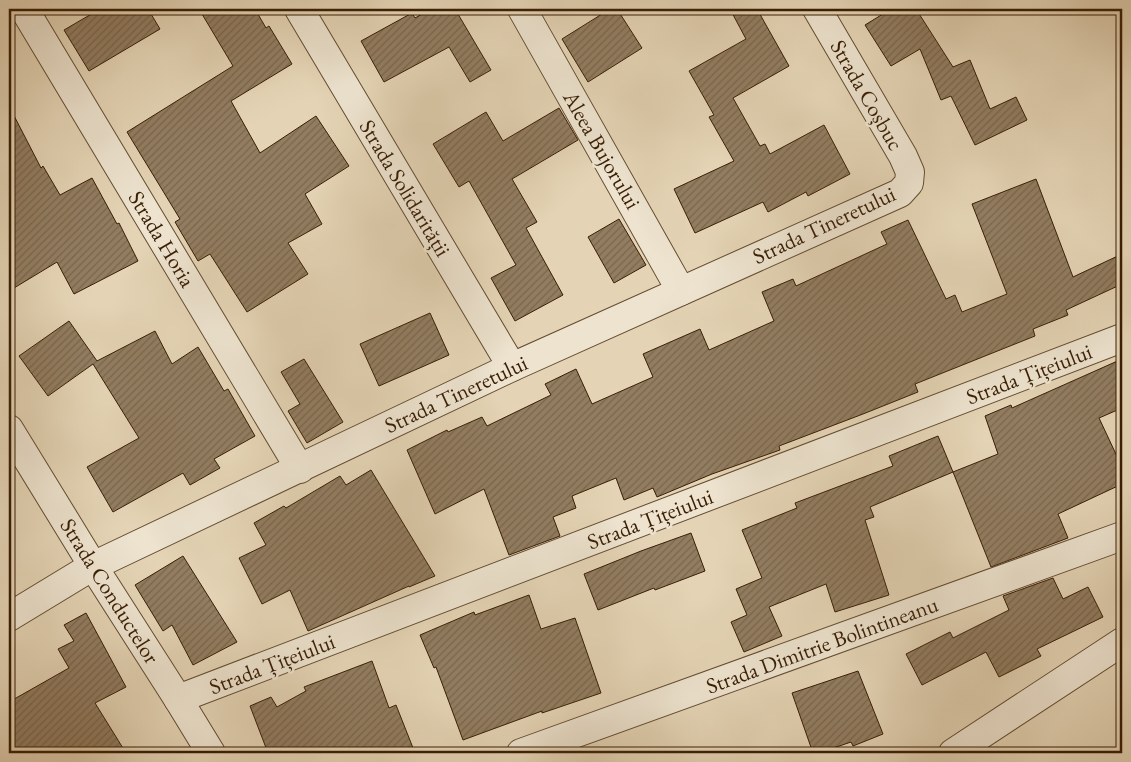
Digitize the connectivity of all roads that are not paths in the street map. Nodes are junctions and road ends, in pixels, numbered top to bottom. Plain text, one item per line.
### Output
1 (24, 9) edge
2 (298, 9) edge
3 (522, 9) edge
4 (817, 9) edge
5 (909, 184) joint
6 (681, 291) junction
7 (1122, 338) edge
8 (512, 367) junction
9 (9, 429) edge
10 (300, 469) junction
11 (1122, 536) edge
12 (93, 566) junction
13 (9, 617) edge
14 (1122, 642) edge
15 (178, 699) junction
16 (211, 753) edge
17 (521, 753) edge
18 (953, 753) edge

1 - 10 street, Strada Horia
2 - 8 street, Strada Solidarității
3 - 6 street, Aleea Bujorului
4 - 5 street, Strada Coșbuc
5 - 6 street, Strada Tineretului
6 - 8 street, Strada Tineretului
7 - 15 street, Strada Țițeiului
8 - 10 street, Strada Tineretului
9 - 12 street, Strada Conductelor
10 - 12 street, Strada Tineretului
11 - 17 street, Strada Dimitrie Bolintineanu
12 - 13 street, Strada Tineretului
12 - 15 street, Strada Conductelor
14 - 18 street
15 - 16 street, Strada Conductelor

